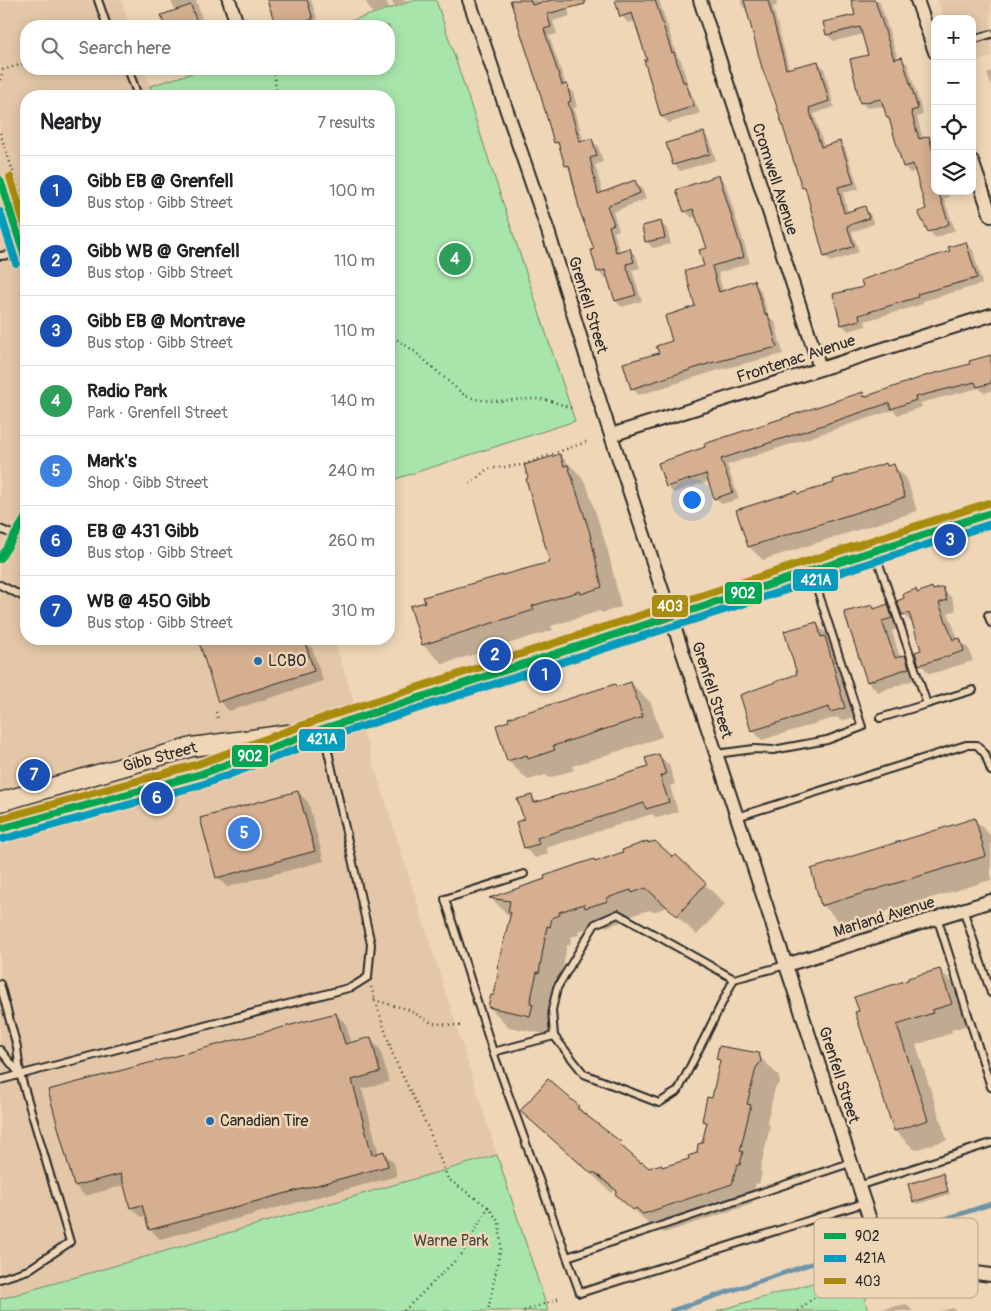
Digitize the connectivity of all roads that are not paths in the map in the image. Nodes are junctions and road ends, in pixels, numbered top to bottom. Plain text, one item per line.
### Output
1 (98, 0) edge
2 (229, 0) edge
3 (469, 0) edge
4 (700, 0) edge
5 (917, 0) edge
6 (235, 18) dead end
7 (105, 20) edge
8 (991, 34) edge
9 (976, 39) edge
10 (931, 40) edge
11 (130, 75) edge
12 (136, 90) edge
13 (976, 173) edge
14 (0, 180) edge
15 (991, 216) edge
16 (20, 238) edge
17 (0, 256) edge
18 (20, 256) edge
19 (991, 315) edge
20 (820, 368) junction
21 (611, 435) junction
22 (991, 513) edge
23 (20, 526) edge
24 (0, 529) edge
25 (14, 536) junction
26 (875, 551) junction
27 (0, 560) edge
28 (811, 571) junction
29 (0, 586) edge
30 (20, 595) edge
31 (988, 615) dead end
32 (671, 617) junction
33 (991, 623) edge
34 (973, 690) dead end
35 (927, 704) junction
36 (880, 718) dead end
37 (323, 729) junction
38 (716, 754) junction
39 (991, 771) edge
40 (0, 802) edge
41 (737, 816) junction
42 (0, 830) edge
43 (524, 874) dead end
44 (991, 901) edge
45 (963, 909) junction
46 (938, 917) junction
47 (786, 965) junction
48 (734, 979) junction
49 (0, 984) edge
50 (991, 993) edge
51 (554, 1036) junction
52 (0, 1050) edge
53 (493, 1052) junction
54 (20, 1074) junction
55 (0, 1080) edge
56 (991, 1087) edge
57 (991, 1143) edge
58 (850, 1163) junction
59 (858, 1186) junction
60 (864, 1203) junction
61 (817, 1218) edge
62 (869, 1218) edge
63 (814, 1219) edge
64 (567, 1257) junction
65 (978, 1273) edge
66 (991, 1275) edge
67 (0, 1279) edge

1 - 7 lane
2 - 6 street
3 - 21 street, Grenfell Street
4 - 20 street, Cromwell Avenue
5 - 10 street
8 - 9 lane
11 - 12 lane
13 - 15 street
14 - 16 lane
17 - 18 lane
19 - 20 street, Frontenac Avenue
20 - 21 street, Frontenac Avenue
21 - 32 street, Grenfell Street
22 - 26 main road, Gibb Street
23 - 25 lane
24 - 25 lane
25 - 27 lane
26 - 28 main road, Gibb Street
26 - 35 lane
28 - 32 main road, Gibb Street
28 - 38 lane
29 - 30 lane
31 - 33 lane
32 - 37 main road, Gibb Street
32 - 38 street, Grenfell Street
34 - 35 lane
35 - 36 lane
37 - 40 main road, Gibb Street
37 - 42 main road, Gibb Street
37 - 54 lane
38 - 41 street, Grenfell Street
39 - 41 lane
41 - 47 street, Grenfell Street
43 - 53 lane
44 - 45 street, Marland Avenue
45 - 46 street, Marland Avenue
45 - 50 lane
46 - 47 street, Marland Avenue
46 - 56 lane
47 - 48 lane
47 - 58 street, Grenfell Street
48 - 51 lane
48 - 51 lane
49 - 54 lane
51 - 53 lane
52 - 54 lane
53 - 64 lane
54 - 55 lane
54 - 67 lane
57 - 59 lane
58 - 59 street, Grenfell Street
58 - 64 lane
59 - 60 street, Grenfell Street
60 - 61 lane
60 - 62 street, Grenfell Street
63 - 64 lane
65 - 66 street, Grenfell Street

